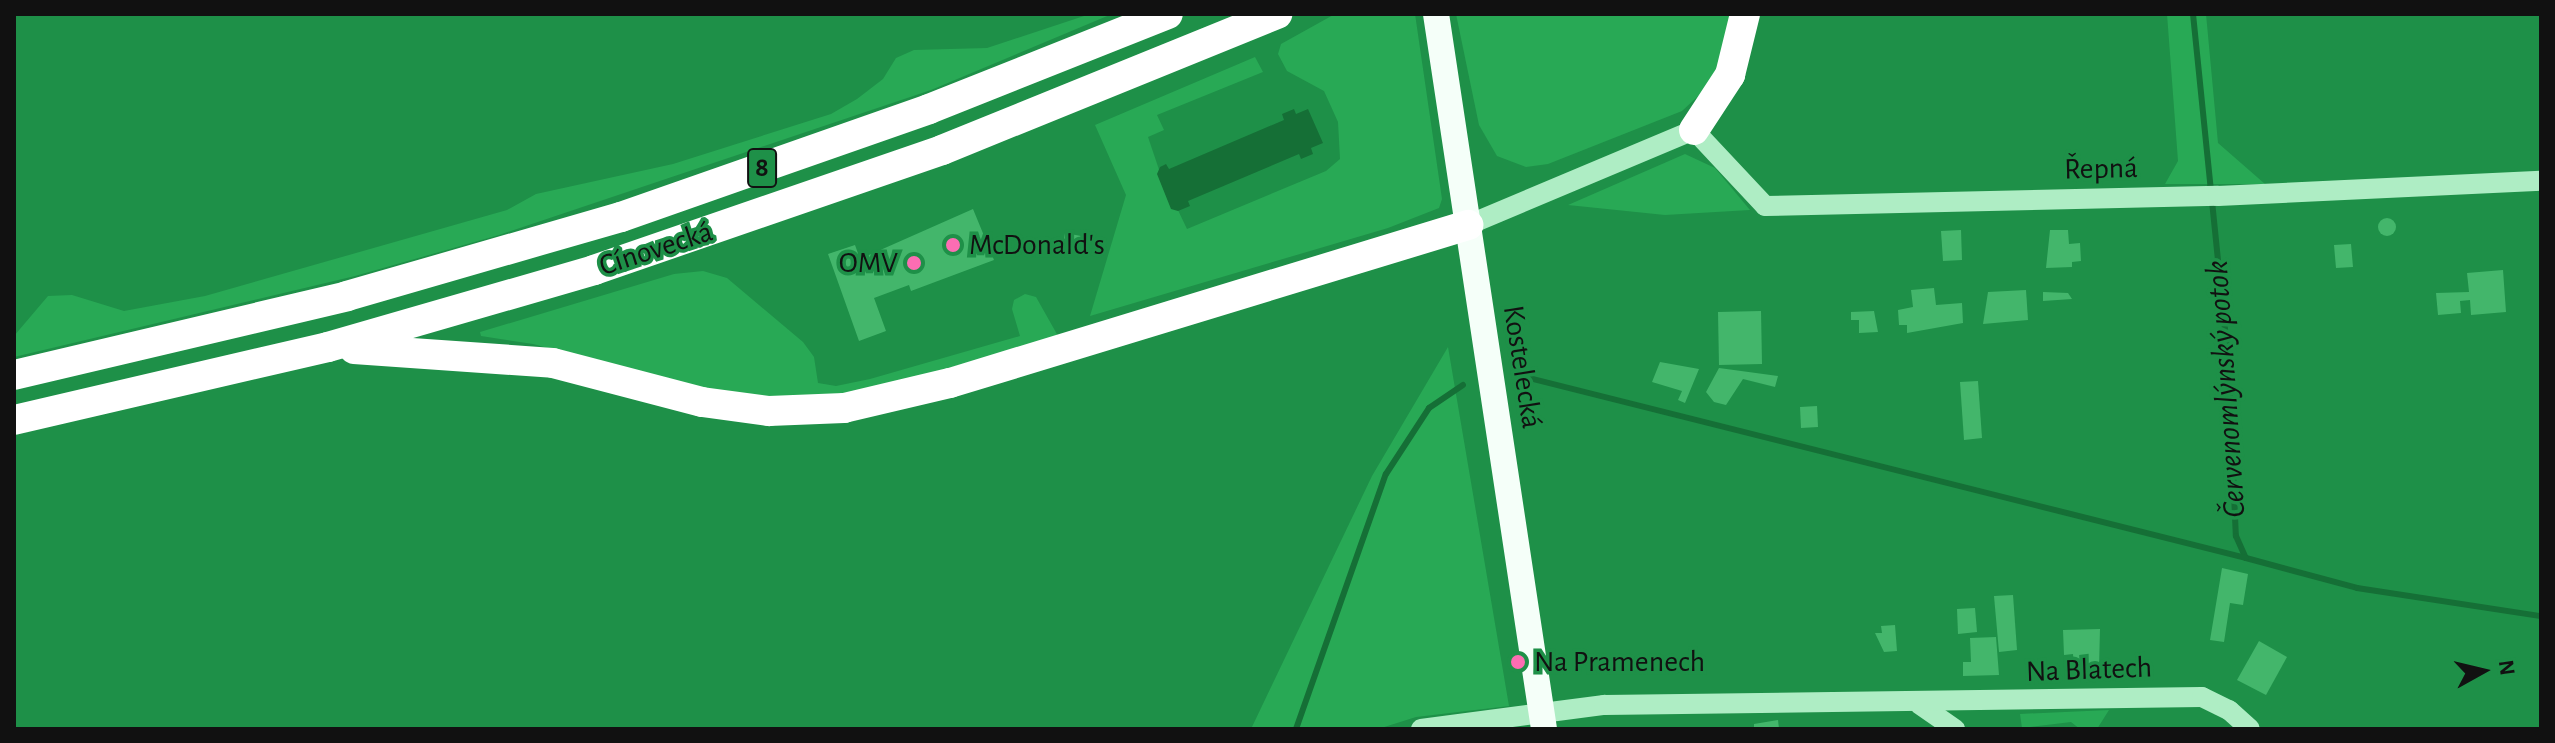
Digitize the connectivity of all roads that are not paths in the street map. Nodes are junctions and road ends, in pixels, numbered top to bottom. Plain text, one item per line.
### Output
1 (1168, 14) edge
2 (1277, 14) edge
3 (1745, 14) edge
4 (1437, 21) edge
5 (1694, 130) junction
6 (2541, 181) edge
7 (1468, 225) junction
8 (328, 347) junction
9 (14, 375) edge
10 (14, 420) edge
11 (1919, 704) junction
12 (1542, 720) edge
13 (1421, 729) edge
14 (1955, 729) edge
15 (2250, 729) edge

1 - 9 highway, Cínovecká / 8
2 - 8 highway, Cínovecká / 8
3 - 5 highway
4 - 7 main road, Kostelecká
5 - 6 street, Řepná
5 - 7 street
7 - 8 highway
7 - 12 main road, Kostelecká
8 - 10 highway, Cínovecká / 8
11 - 12 street, Na Blatech
11 - 14 street
11 - 15 street, Na Blatech
12 - 13 street

